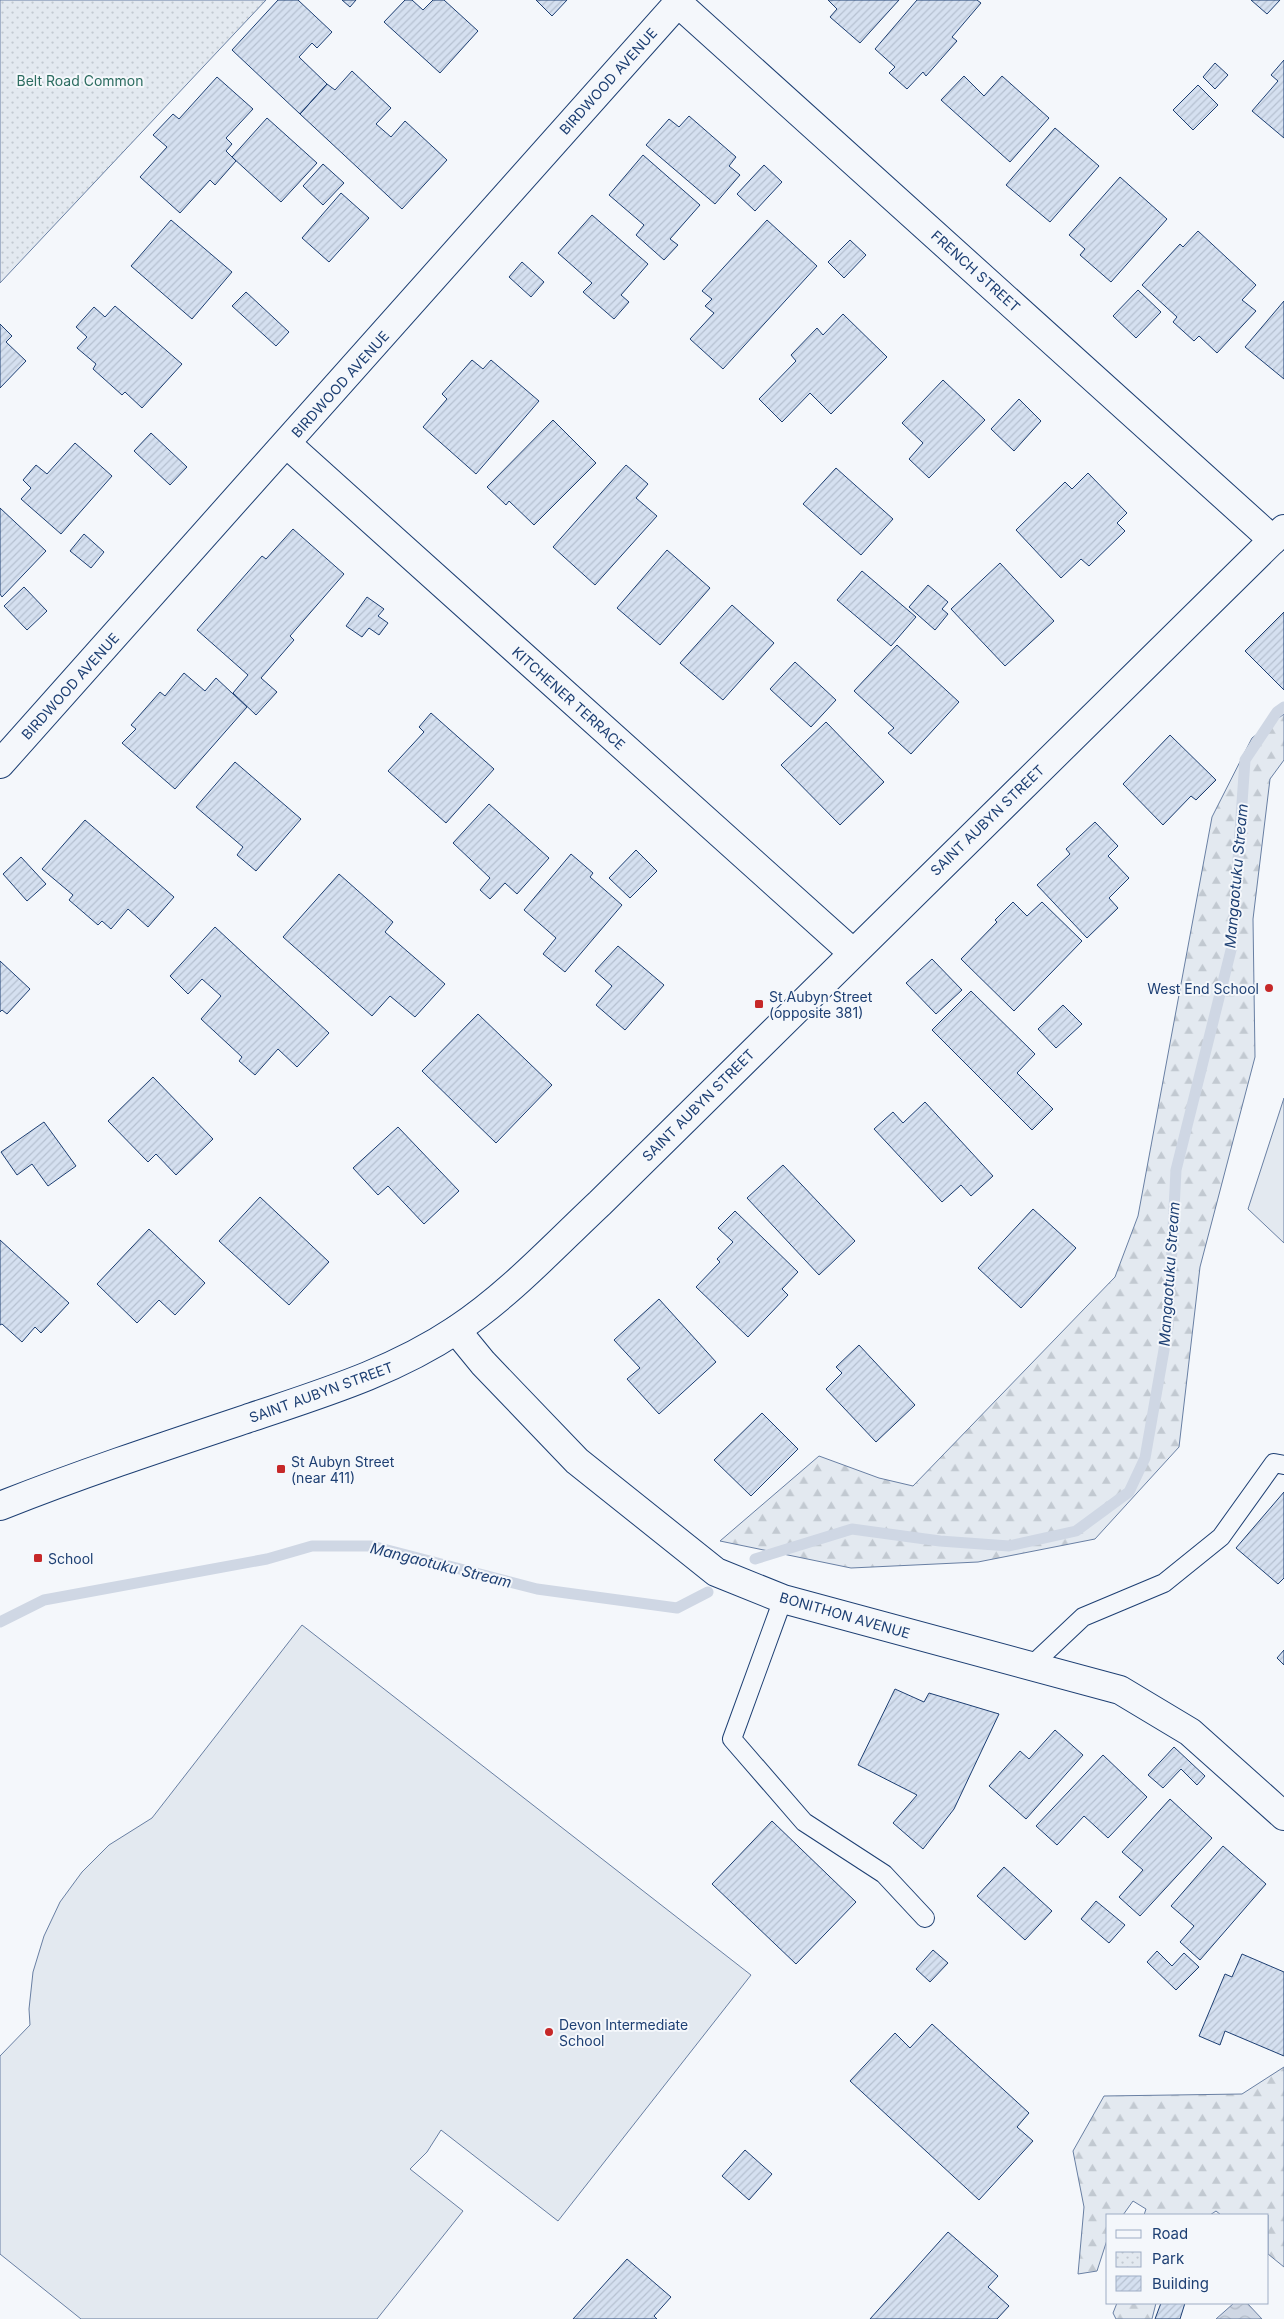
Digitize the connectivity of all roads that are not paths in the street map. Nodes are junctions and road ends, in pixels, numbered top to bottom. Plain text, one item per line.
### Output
1 (678, 3) joint
2 (287, 444) junction
3 (1278, 535) edge
4 (0, 764) edge
5 (852, 952) junction
6 (456, 1330) junction
7 (1284, 1465) edge
8 (0, 1506) edge
9 (783, 1599) junction
10 (1031, 1666) junction
11 (1284, 1816) edge
12 (925, 1918) dead end

1 - 2 main road, BIRDWOOD AVENUE
1 - 3 main road, FRENCH STREET
2 - 4 main road, BIRDWOOD AVENUE
2 - 5 main road, KITCHENER TERRACE
3 - 5 main road, SAINT AUBYN STREET
5 - 6 main road, SAINT AUBYN STREET
6 - 8 main road, SAINT AUBYN STREET
6 - 9 main road, BONITHON AVENUE
7 - 10 lane
9 - 10 main road, BONITHON AVENUE
9 - 12 lane
10 - 11 main road, BONITHON AVENUE

